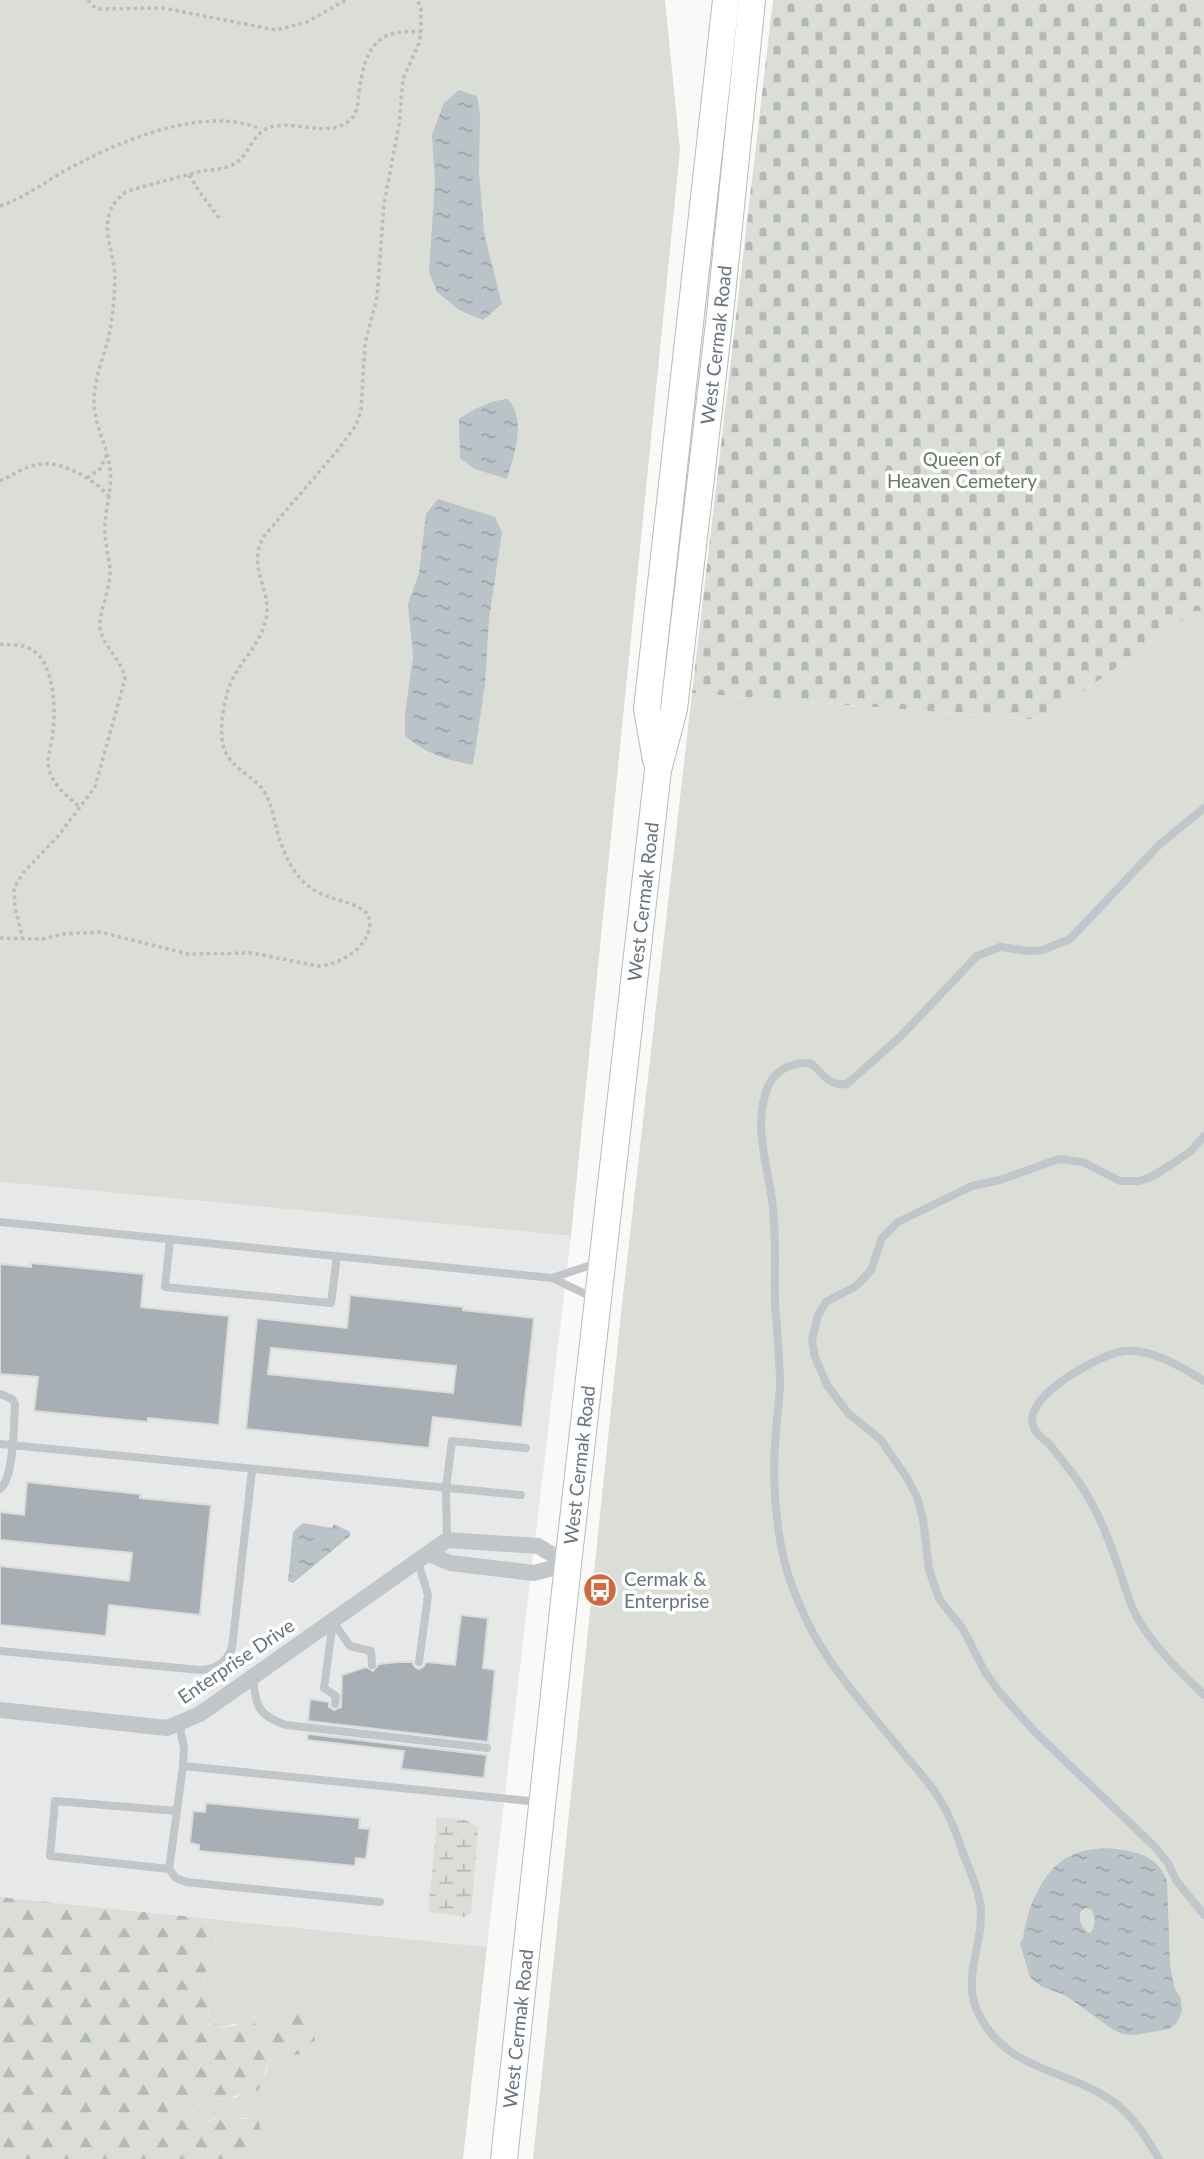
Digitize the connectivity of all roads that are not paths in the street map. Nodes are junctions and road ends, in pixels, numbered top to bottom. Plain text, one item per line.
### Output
1 (726, 0) edge
2 (752, 0) edge
3 (657, 770) junction
4 (1204, 808) edge
5 (1204, 1136) edge
6 (0, 1222) edge
7 (170, 1239) junction
8 (337, 1256) junction
9 (602, 1261) junction
10 (552, 1278) junction
11 (597, 1300) junction
12 (1204, 1381) edge
13 (0, 1394) edge
14 (0, 1444) edge
15 (13, 1445) junction
16 (526, 1448) dead end
17 (252, 1469) junction
18 (446, 1488) junction
19 (0, 1489) edge
20 (521, 1495) dead end
21 (447, 1540) junction
22 (423, 1558) junction
23 (568, 1564) junction
24 (333, 1622) junction
25 (0, 1651) edge
26 (419, 1661) dead end
27 (372, 1665) dead end
28 (253, 1677) junction
29 (1204, 1695) edge
30 (335, 1704) dead end
31 (0, 1710) edge
32 (179, 1723) junction
33 (487, 1748) dead end
34 (183, 1766) junction
35 (542, 1802) junction
36 (177, 1811) junction
37 (169, 1869) junction
38 (380, 1902) dead end
39 (1204, 1915) edge
40 (504, 2159) edge
41 (1159, 2159) edge

1 - 3 main road, West Cermak Road
2 - 3 main road, West Cermak Road
3 - 9 main road, West Cermak Road
4 - 41 lane
5 - 39 lane
6 - 7 lane
7 - 8 lane
7 - 8 lane
8 - 10 lane
9 - 10 lane
9 - 11 main road, West Cermak Road
10 - 11 lane
11 - 23 main road, West Cermak Road
12 - 29 lane
13 - 15 lane
14 - 15 lane
15 - 17 lane
15 - 19 lane
16 - 18 lane
17 - 18 lane
17 - 25 lane
18 - 20 lane
18 - 21 lane
21 - 22 street, Enterprise Drive
21 - 23 street
22 - 23 street
22 - 24 street, Enterprise Drive
22 - 26 lane
23 - 35 main road, West Cermak Road
24 - 27 lane
24 - 28 street, Enterprise Drive
24 - 30 lane
28 - 32 street, Enterprise Drive
28 - 33 lane
31 - 32 street, Enterprise Drive
32 - 34 lane
34 - 35 lane
34 - 36 lane
35 - 40 main road, West Cermak Road
36 - 37 lane
36 - 37 lane
37 - 38 lane

